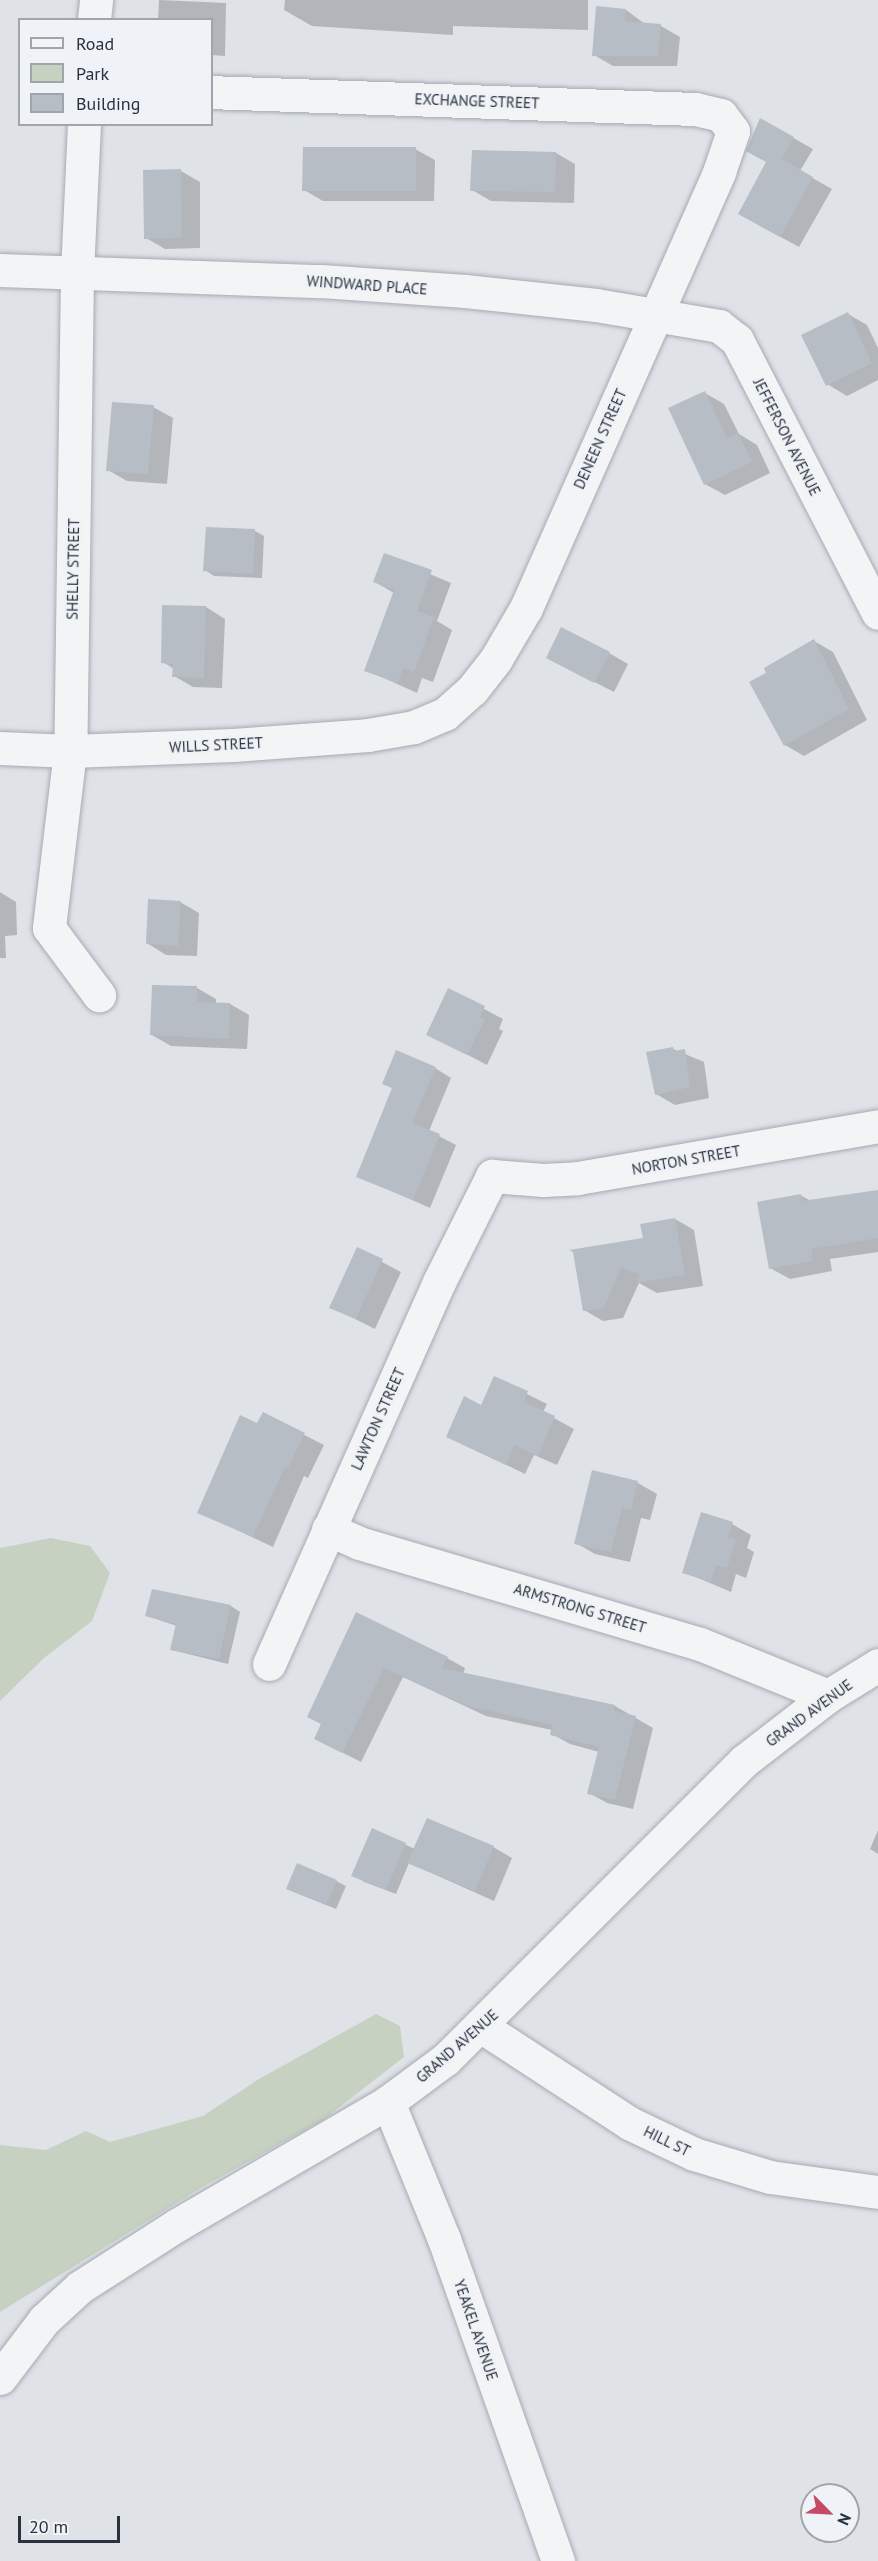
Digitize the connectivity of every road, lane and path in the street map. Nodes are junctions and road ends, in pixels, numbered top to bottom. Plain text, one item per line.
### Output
1 (96, 0) edge
2 (94, 18) edge
3 (213, 92) edge
4 (84, 126) edge
5 (733, 131) joint
6 (0, 270) edge
7 (77, 274) junction
8 (655, 313) junction
9 (878, 613) edge
10 (430, 722) joint
11 (0, 748) edge
12 (70, 751) junction
13 (99, 995) dead end
14 (878, 1126) edge
15 (492, 1176) joint
16 (328, 1529) junction
17 (269, 1664) dead end
18 (878, 1665) edge
19 (828, 1696) junction
20 (482, 2027) junction
21 (388, 2102) junction
22 (878, 2192) edge
23 (6, 2358) edge
24 (558, 2561) edge

1 - 2 street
3 - 5 street, EXCHANGE STREET
4 - 7 street, SHELLY STREET
5 - 8 street, DENEEN STREET
6 - 7 street, WINDWARD PLACE
7 - 8 street, WINDWARD PLACE
7 - 12 street, SHELLY STREET
8 - 9 street, JEFFERSON AVENUE
8 - 10 street, DENEEN STREET
10 - 12 street, WILLS STREET
11 - 12 street, WILLS STREET
12 - 13 street, SHELLY STREET
14 - 15 street, NORTON STREET
15 - 16 street, LAWTON STREET
16 - 17 street, LAWTON STREET
16 - 19 street, ARMSTRONG STREET
18 - 19 street, GRAND AVENUE
19 - 20 street, GRAND AVENUE
20 - 21 street, GRAND AVENUE
20 - 22 street, HILL ST
21 - 23 street, GRAND AVENUE
21 - 24 street, YEAKEL AVENUE

